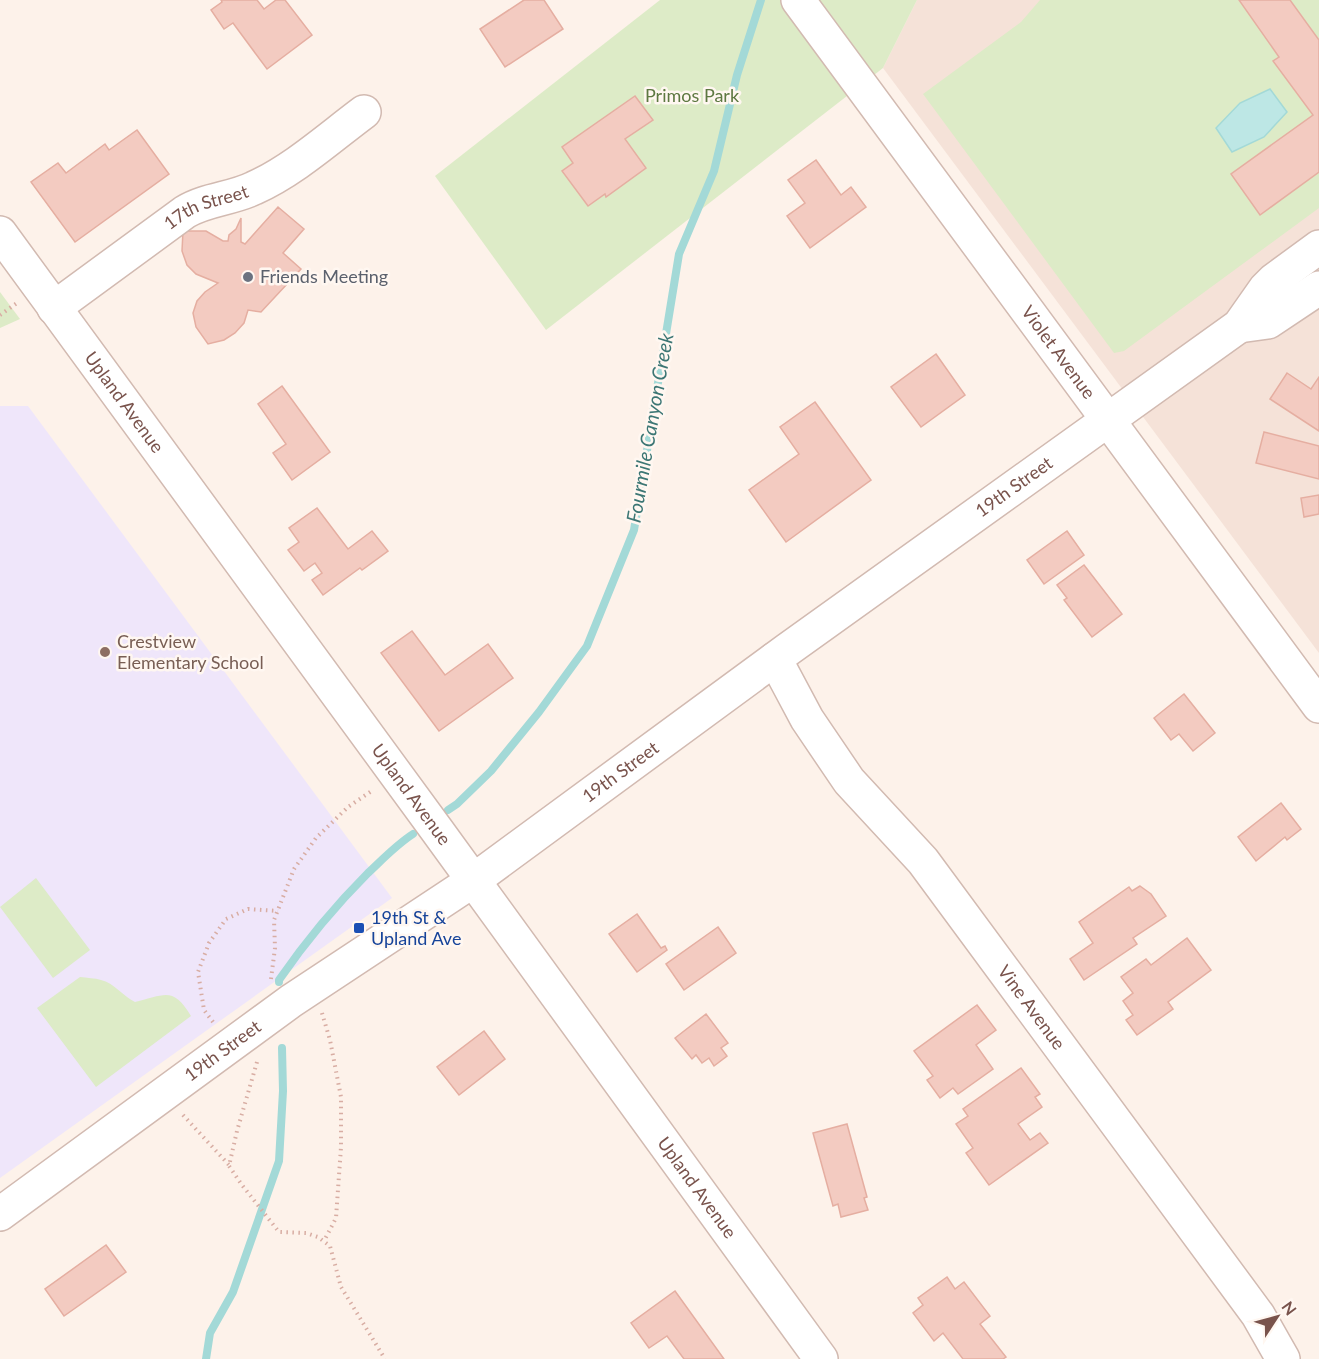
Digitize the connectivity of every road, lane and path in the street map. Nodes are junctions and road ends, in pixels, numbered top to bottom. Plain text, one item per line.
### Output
1 (798, 0) edge
2 (364, 112) dead end
3 (0, 233) edge
4 (1319, 247) edge
5 (1319, 288) edge
6 (54, 308) junction
7 (1239, 326) junction
8 (1109, 420) junction
9 (775, 659) junction
10 (1319, 706) edge
11 (395, 773) junction
12 (474, 880) junction
13 (278, 911) junction
14 (269, 988) dead end
15 (309, 989) junction
16 (218, 1029) dead end
17 (257, 1062) dead end
18 (179, 1110) dead end
19 (229, 1166) junction
20 (0, 1214) edge
21 (324, 1241) junction
22 (385, 1359) edge
23 (821, 1359) edge
24 (1283, 1359) edge

1 - 8 street, Violet Avenue
2 - 6 street, 17th Street
3 - 6 street, Upland Avenue
4 - 7 street, 19th Street
5 - 7 street, 19th Street
6 - 11 street, Upland Avenue
7 - 8 street, 19th Street
8 - 9 street, 19th Street
8 - 10 street, Violet Avenue
9 - 12 street, 19th Street
9 - 24 street, Vine Avenue
11 - 12 street, Upland Avenue
11 - 13 path
12 - 15 street, 19th Street
12 - 23 street, Upland Avenue
13 - 14 path
13 - 16 path
15 - 20 street, 19th Street
15 - 21 path
17 - 19 path
18 - 19 path
19 - 21 path
21 - 22 path

